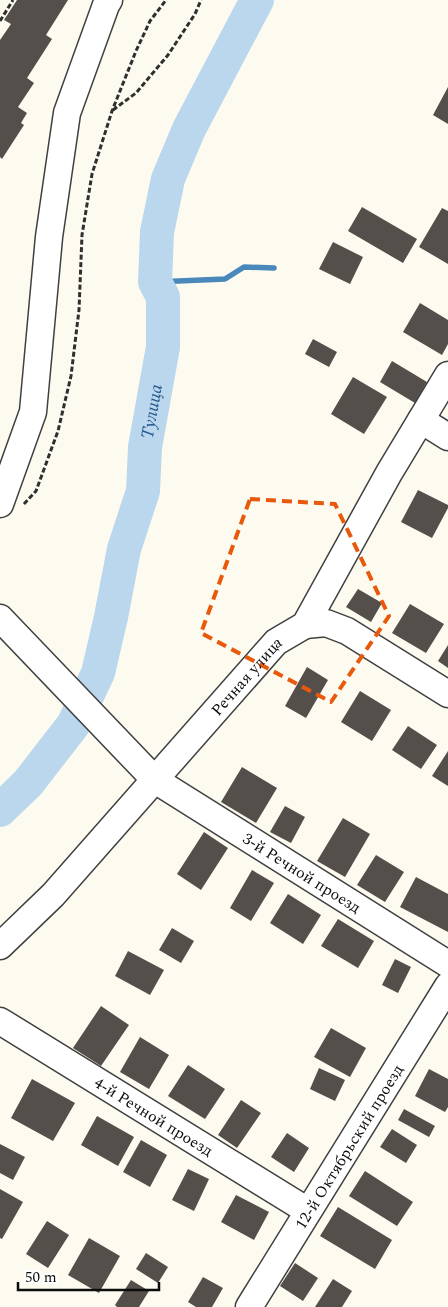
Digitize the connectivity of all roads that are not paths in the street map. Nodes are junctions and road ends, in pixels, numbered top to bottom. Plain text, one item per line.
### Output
1 (109, 0) edge
2 (448, 375) edge
3 (421, 420) junction
4 (448, 438) edge
5 (9, 507) edge
6 (0, 618) edge
7 (305, 625) junction
8 (448, 694) edge
9 (155, 780) junction
10 (0, 946) edge
11 (448, 964) edge
12 (448, 986) edge
13 (0, 1021) edge
14 (308, 1211) junction
15 (249, 1307) edge

1 - 5 street
2 - 3 street
3 - 4 street
3 - 7 street
6 - 9 street, 3-й Речной проезд
7 - 8 street
7 - 9 street, Речная улица
9 - 10 street, Речная улица
9 - 11 street, 3-й Речной проезд
12 - 14 street, 12-й Октябрьский проезд
13 - 14 street, 4-й Речной проезд
14 - 15 street, 12-й Октябрьский проезд

